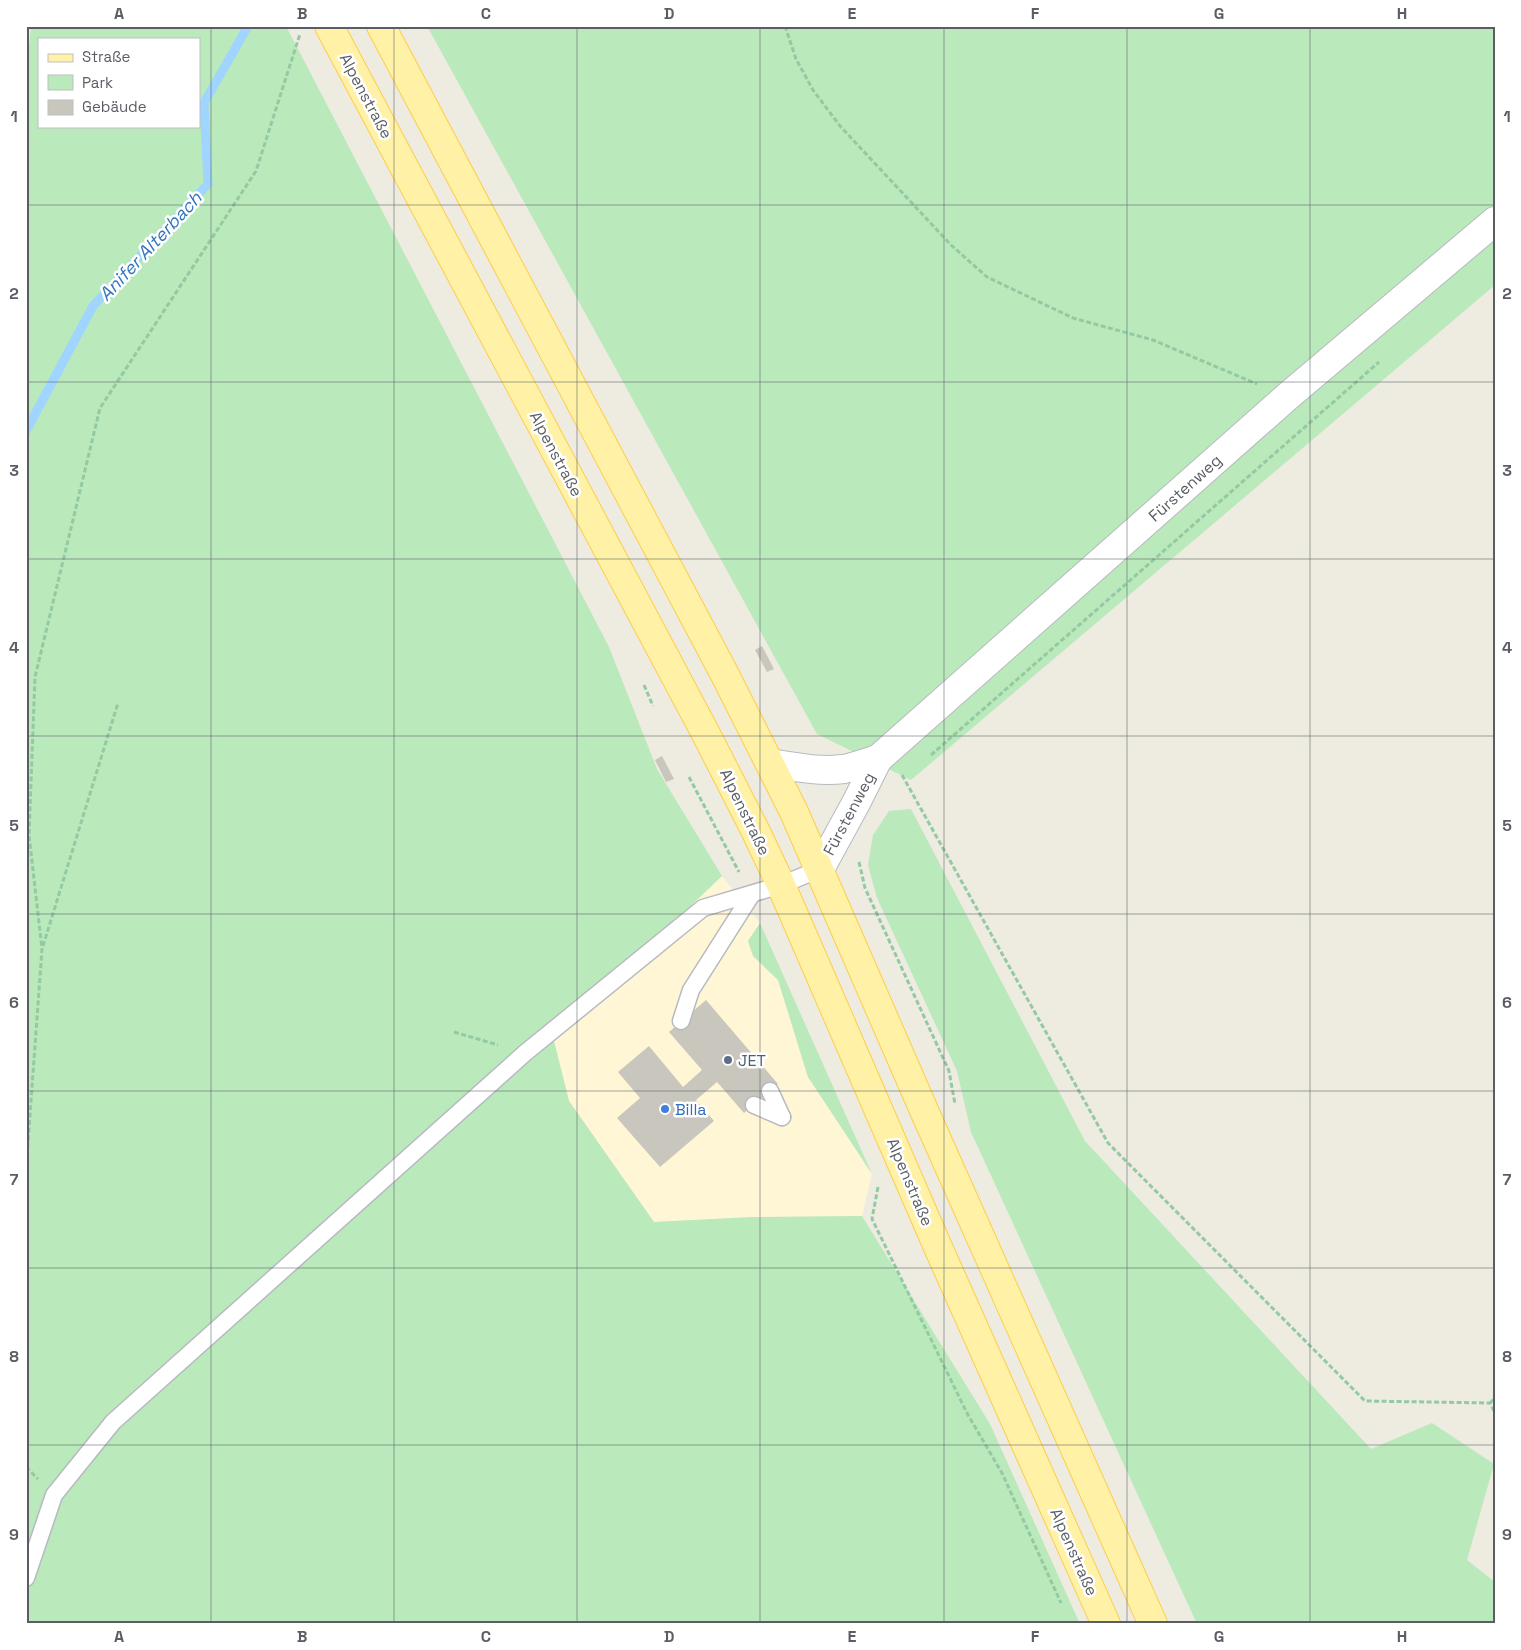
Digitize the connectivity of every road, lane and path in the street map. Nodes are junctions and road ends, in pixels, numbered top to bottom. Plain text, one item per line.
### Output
1 (329, 26) edge
2 (381, 26) edge
3 (785, 26) edge
4 (302, 28) dead end
5 (1495, 222) edge
6 (1382, 359) dead end
7 (1288, 396) junction
8 (118, 703) dead end
9 (882, 755) junction
10 (926, 759) dead end
11 (770, 763) junction
12 (912, 772) dead end
13 (689, 777) dead end
14 (904, 779) junction
15 (900, 783) dead end
16 (29, 835) junction
17 (26, 842) edge
18 (724, 846) dead end
19 (820, 869) junction
20 (781, 885) junction
21 (752, 894) junction
22 (42, 949) junction
23 (691, 990) junction
24 (698, 1008) dead end
25 (681, 1021) dead end
26 (454, 1032) dead end
27 (525, 1053) junction
28 (770, 1090) dead end
29 (754, 1105) dead end
30 (26, 1170) edge
31 (878, 1183) dead end
32 (1495, 1398) edge
33 (1490, 1403) junction
34 (1495, 1413) edge
35 (26, 1578) edge
36 (1063, 1606) dead end
37 (1106, 1624) edge
38 (1153, 1624) edge

1 - 20 main road, Alpenstraße
2 - 11 main road
3 - 7 path
4 - 16 path
5 - 7 street, Fürstenweg
6 - 10 path
7 - 9 street, Fürstenweg
8 - 22 path
9 - 11 street, Fürstenweg
9 - 14 path
9 - 19 street, Fürstenweg
11 - 19 main road
12 - 14 path
13 - 18 path
14 - 15 path
14 - 33 path
16 - 17 path
16 - 22 path
19 - 20 lane
19 - 38 main road
20 - 21 lane
20 - 37 main road, Alpenstraße
21 - 23 lane
21 - 27 lane
22 - 30 path
23 - 24 lane
23 - 25 lane
26 - 27 path
27 - 35 lane
28 - 29 lane
31 - 36 path
32 - 33 path
33 - 34 path

